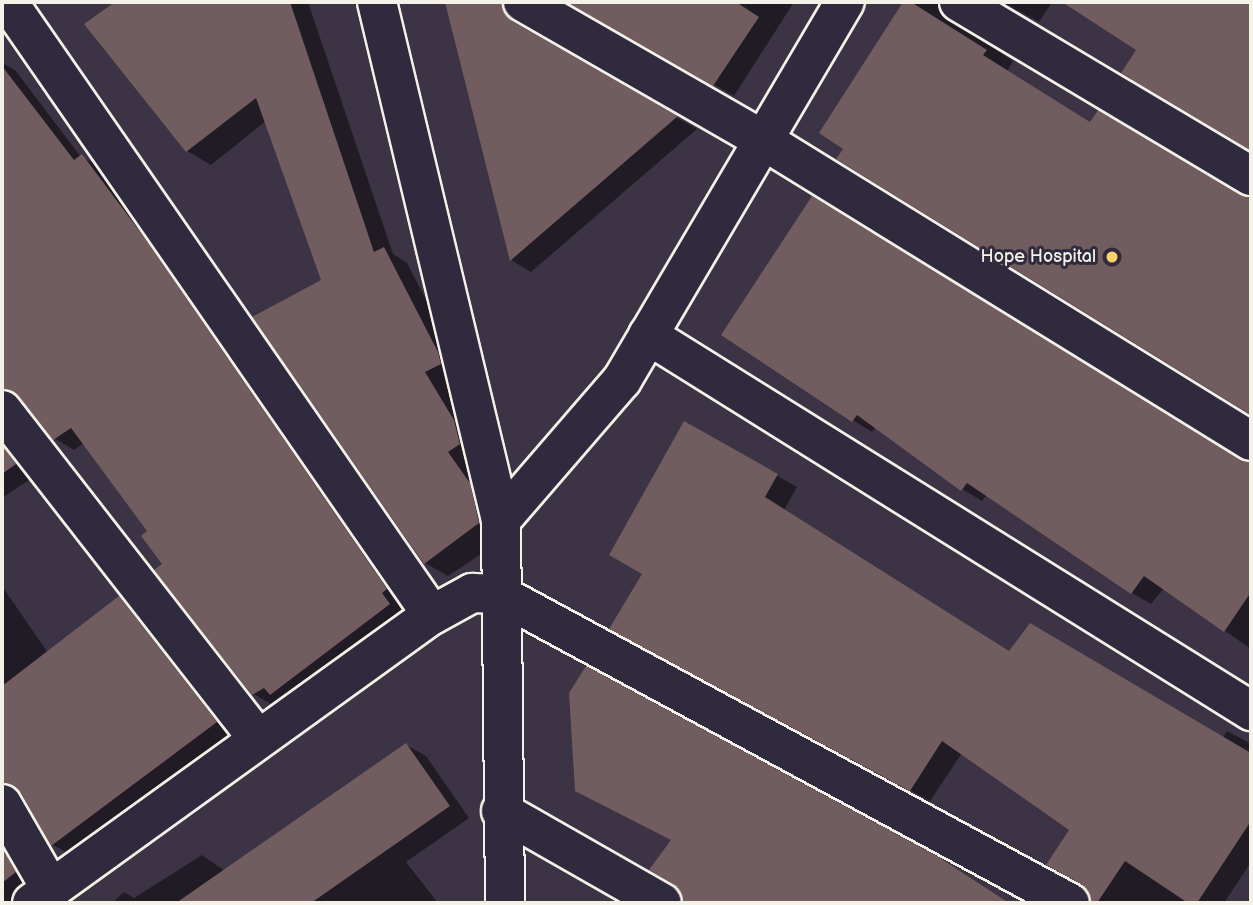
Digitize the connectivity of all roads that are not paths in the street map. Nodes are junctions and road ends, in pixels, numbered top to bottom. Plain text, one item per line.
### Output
1 (7, 2) edge
2 (377, 2) edge
3 (523, 2) edge
4 (845, 2) edge
5 (959, 2) edge
6 (2, 6) edge
7 (763, 140) junction
8 (1251, 176) edge
9 (648, 335) junction
10 (2, 410) edge
11 (1251, 441) edge
12 (501, 520) junction
13 (499, 594) junction
14 (432, 615) junction
15 (1251, 711) edge
16 (258, 739) junction
17 (2, 804) edge
18 (501, 811) junction
19 (42, 899) edge
20 (505, 903) edge
21 (662, 903) edge
22 (1070, 903) edge

1 - 6 street
1 - 14 street
2 - 12 street
3 - 7 street
4 - 7 street
5 - 8 street
7 - 9 street
7 - 11 street
9 - 12 street
9 - 15 street
10 - 16 street
12 - 13 street
13 - 14 street
13 - 18 street
13 - 22 street
14 - 16 street
16 - 19 street
17 - 19 street
18 - 20 street
18 - 21 street

